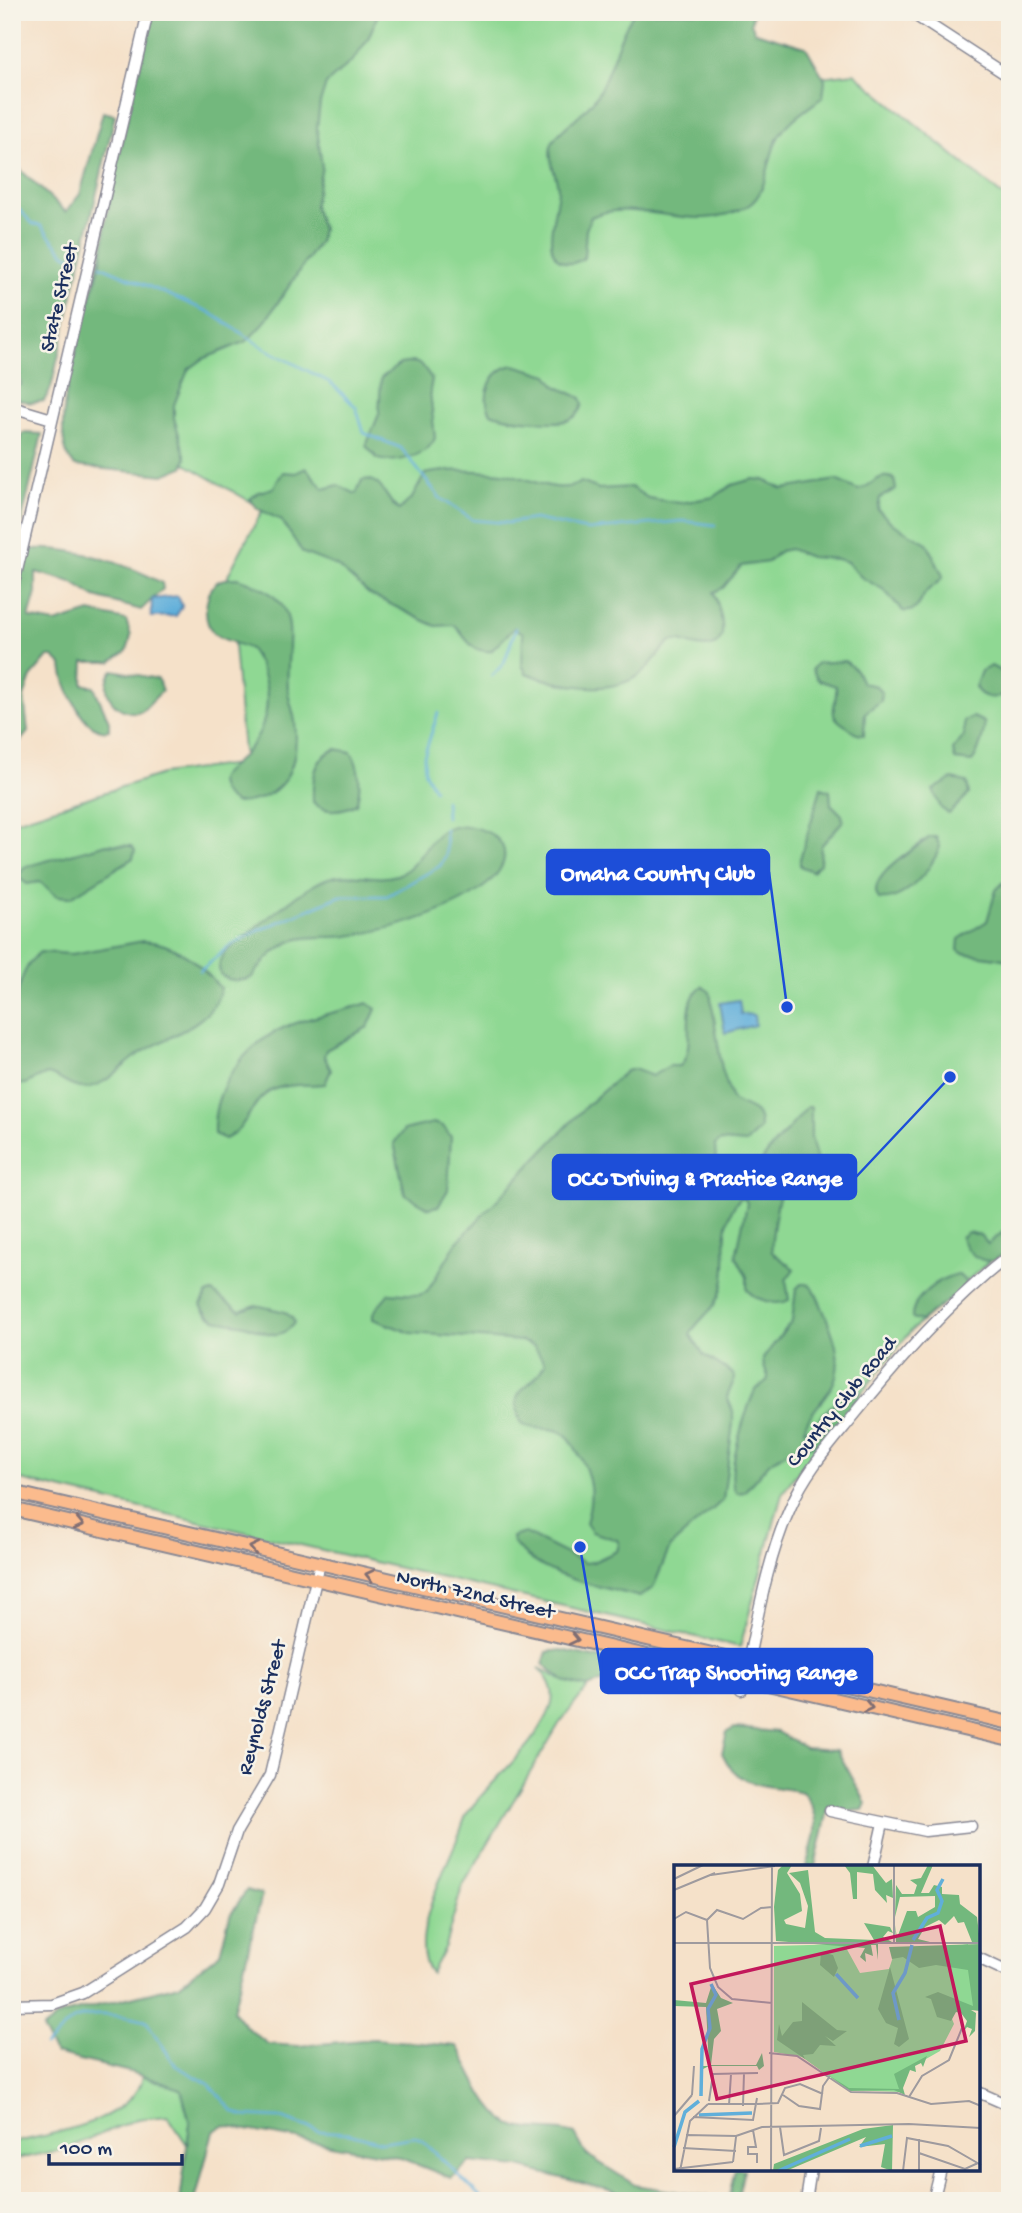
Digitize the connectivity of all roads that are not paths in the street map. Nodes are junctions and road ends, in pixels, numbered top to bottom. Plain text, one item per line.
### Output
1 (148, 12) edge
2 (911, 12) edge
3 (1010, 77) edge
4 (12, 407) edge
5 (52, 419) junction
6 (12, 592) edge
7 (1010, 1255) edge
8 (12, 1492) edge
9 (12, 1509) edge
10 (320, 1563) junction
11 (317, 1579) junction
12 (748, 1663) junction
13 (743, 1684) junction
14 (1010, 1723) edge
15 (1010, 1740) edge
16 (830, 1811) dead end
17 (883, 1823) junction
18 (971, 1826) dead end
19 (873, 1865) edge
20 (980, 1959) edge
21 (1010, 1973) edge
22 (12, 2005) edge
23 (980, 2093) edge
24 (1010, 2106) edge
25 (811, 2171) edge
26 (940, 2171) edge
27 (806, 2201) edge
28 (933, 2201) edge

1 - 5 street, State Street
2 - 3 street
4 - 5 street
5 - 6 street, State Street
7 - 12 street, Country Club Road
10 -> 8 main road, North 72nd Street
9 -> 11 main road, North 72nd Street
10 - 11 street, Reynolds Street
12 -> 10 main road, North 72nd Street
11 -> 13 main road, North 72nd Street
11 - 22 street, Reynolds Street
12 - 13 street, Country Club Road
12 - 14 main road, North 72nd Street
13 -> 15 main road, North 72nd Street
16 - 17 street
17 - 18 street
17 - 19 street
20 - 21 street
23 - 24 street
25 - 27 street
26 - 28 street

